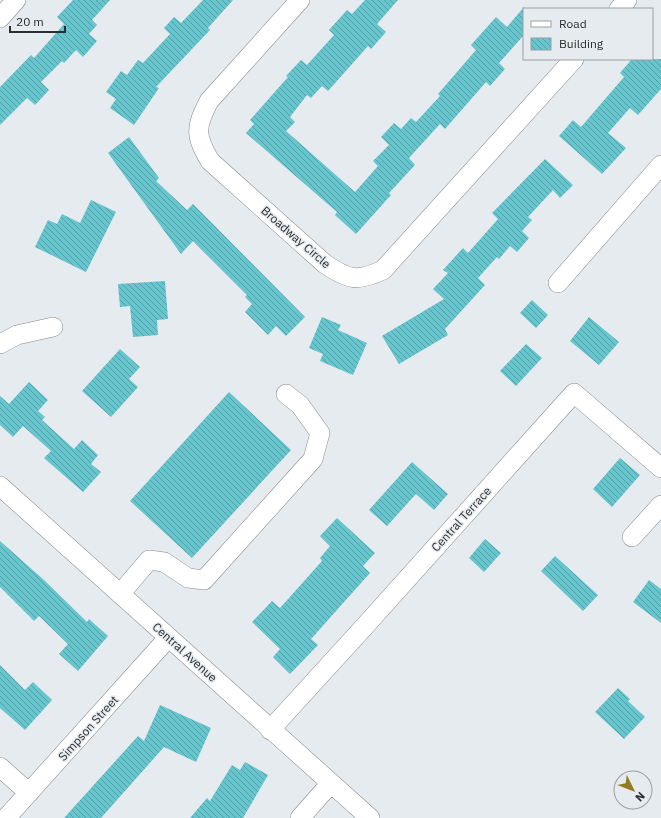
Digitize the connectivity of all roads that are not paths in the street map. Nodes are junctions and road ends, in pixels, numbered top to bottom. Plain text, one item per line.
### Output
1 (16, 0) edge
2 (300, 0) edge
3 (627, 0) edge
4 (620, 8) edge
5 (0, 18) edge
6 (573, 60) edge
7 (661, 165) edge
8 (558, 283) dead end
9 (53, 327) dead end
10 (0, 344) edge
11 (286, 394) dead end
12 (661, 468) edge
13 (0, 486) edge
14 (661, 505) edge
15 (632, 537) dead end
16 (120, 594) junction
17 (168, 638) junction
18 (270, 730) junction
19 (0, 767) edge
20 (331, 783) junction
21 (29, 793) junction
22 (6, 818) edge
23 (300, 818) edge
24 (370, 818) edge

1 - 5 street
2 - 6 street, Broadway Circle
3 - 4 street
7 - 8 street
9 - 10 street
11 - 16 street
12 - 18 street, Central Terrace
13 - 16 street, Central Avenue
14 - 15 street
16 - 17 street, Central Avenue
17 - 18 street, Central Avenue
17 - 21 street, Simpson Street
18 - 20 street, Central Avenue
19 - 21 street
20 - 23 street
20 - 24 street, Central Avenue
21 - 22 street, Simpson Street

